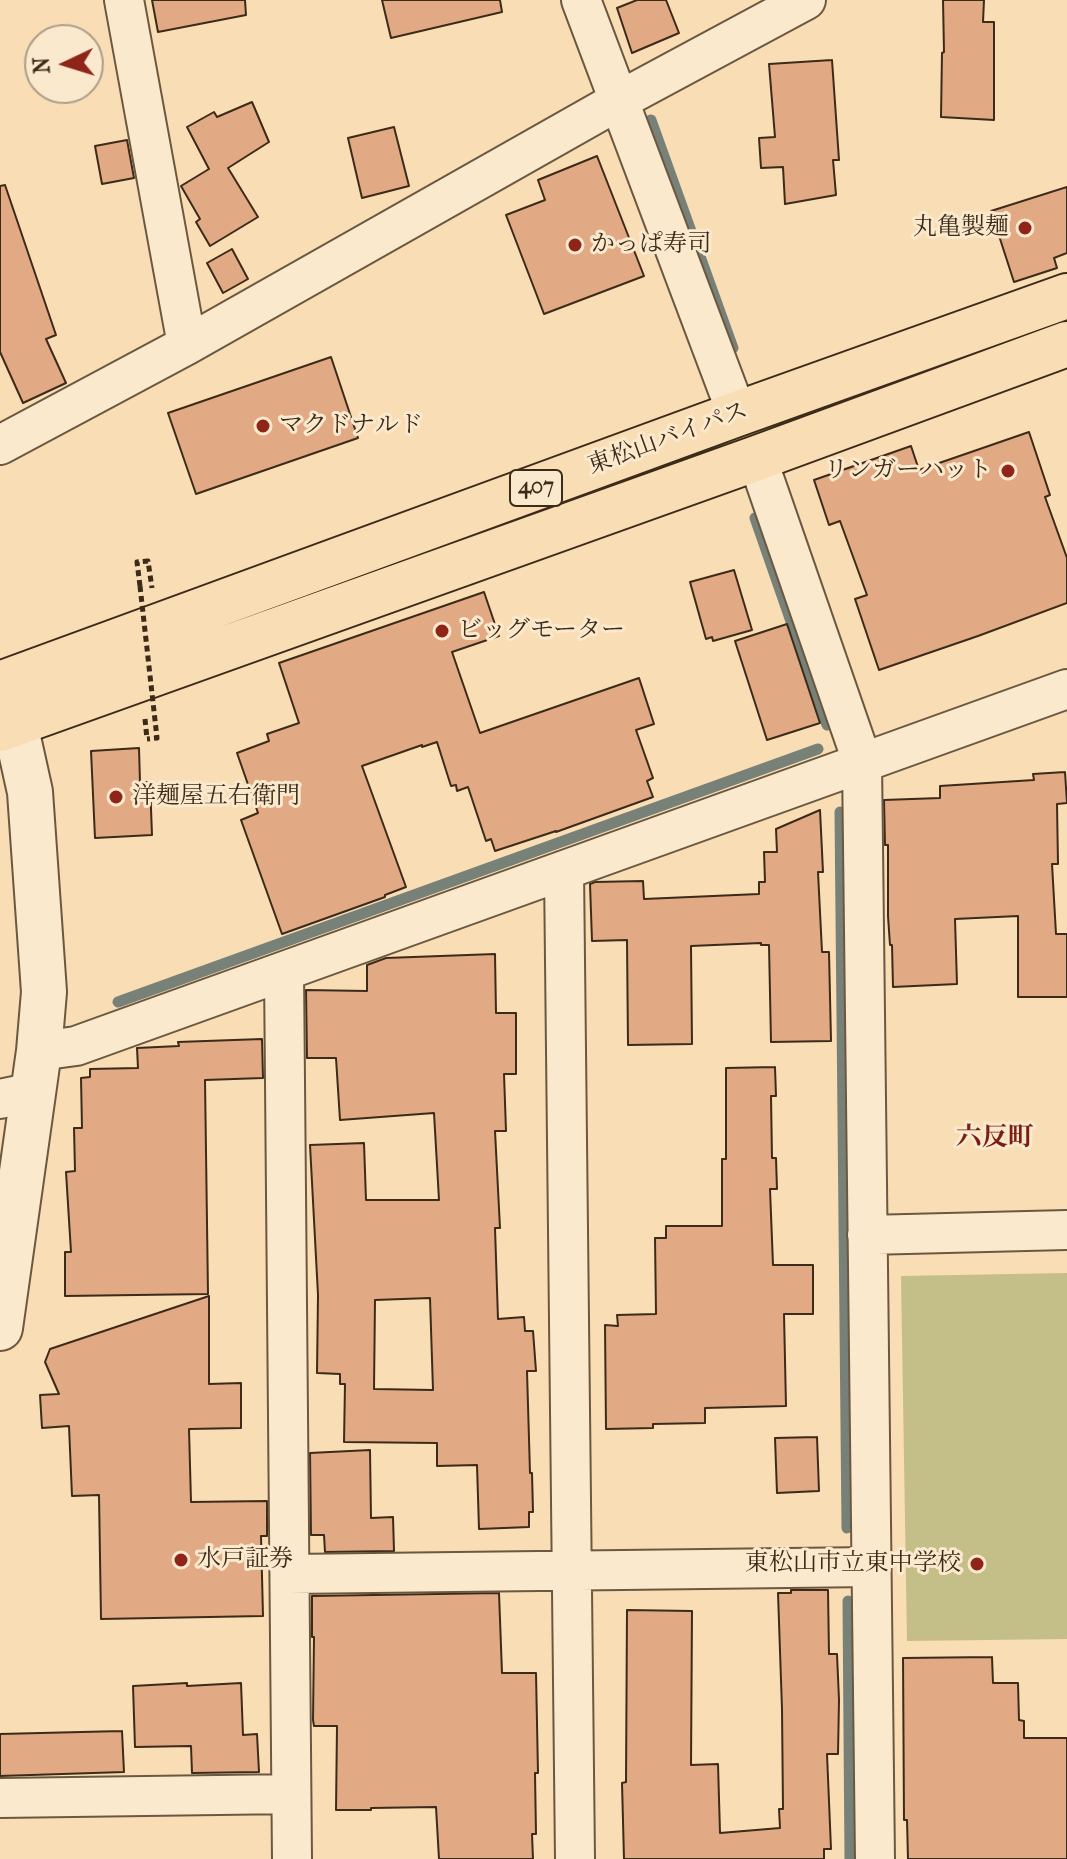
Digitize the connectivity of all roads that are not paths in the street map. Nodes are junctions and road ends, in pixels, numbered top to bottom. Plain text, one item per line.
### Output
1 (124, 0) edge
2 (581, 0) edge
3 (806, 0) edge
4 (620, 100) junction
5 (1067, 296) edge
6 (1067, 344) edge
7 (187, 345) junction
8 (737, 414) junction
9 (0, 445) edge
10 (757, 458) junction
11 (2, 677) edge
12 (1067, 689) edge
13 (8, 726) edge
14 (862, 761) junction
15 (564, 870) junction
16 (284, 971) junction
17 (24, 1081) edge
18 (1067, 1230) edge
19 (867, 1235) junction
20 (0, 1328) edge
21 (871, 1567) junction
22 (573, 1570) junction
23 (290, 1574) junction
24 (291, 1794) junction
25 (0, 1798) edge
26 (292, 1859) edge
27 (575, 1859) edge
28 (875, 1859) edge

1 - 7 street
2 - 4 street
3 - 4 street
4 - 7 street
4 - 8 street
5 - 8 highway, 東松山バイパス / 407
6 - 10 highway, 東松山バイパス / 407
7 - 9 street
8 - 11 highway, 東松山バイパス / 407
10 - 13 highway, 東松山バイパス / 407
10 - 14 street
11 - 13 street
12 - 14 street
13 - 17 street
14 - 15 street
14 - 19 street
15 - 16 street
15 - 22 street
16 - 17 street
16 - 23 street
17 - 20 street
18 - 19 street
19 - 21 street
21 - 22 street
21 - 28 street
22 - 23 street
22 - 27 street
23 - 24 street
24 - 25 street
24 - 26 street

